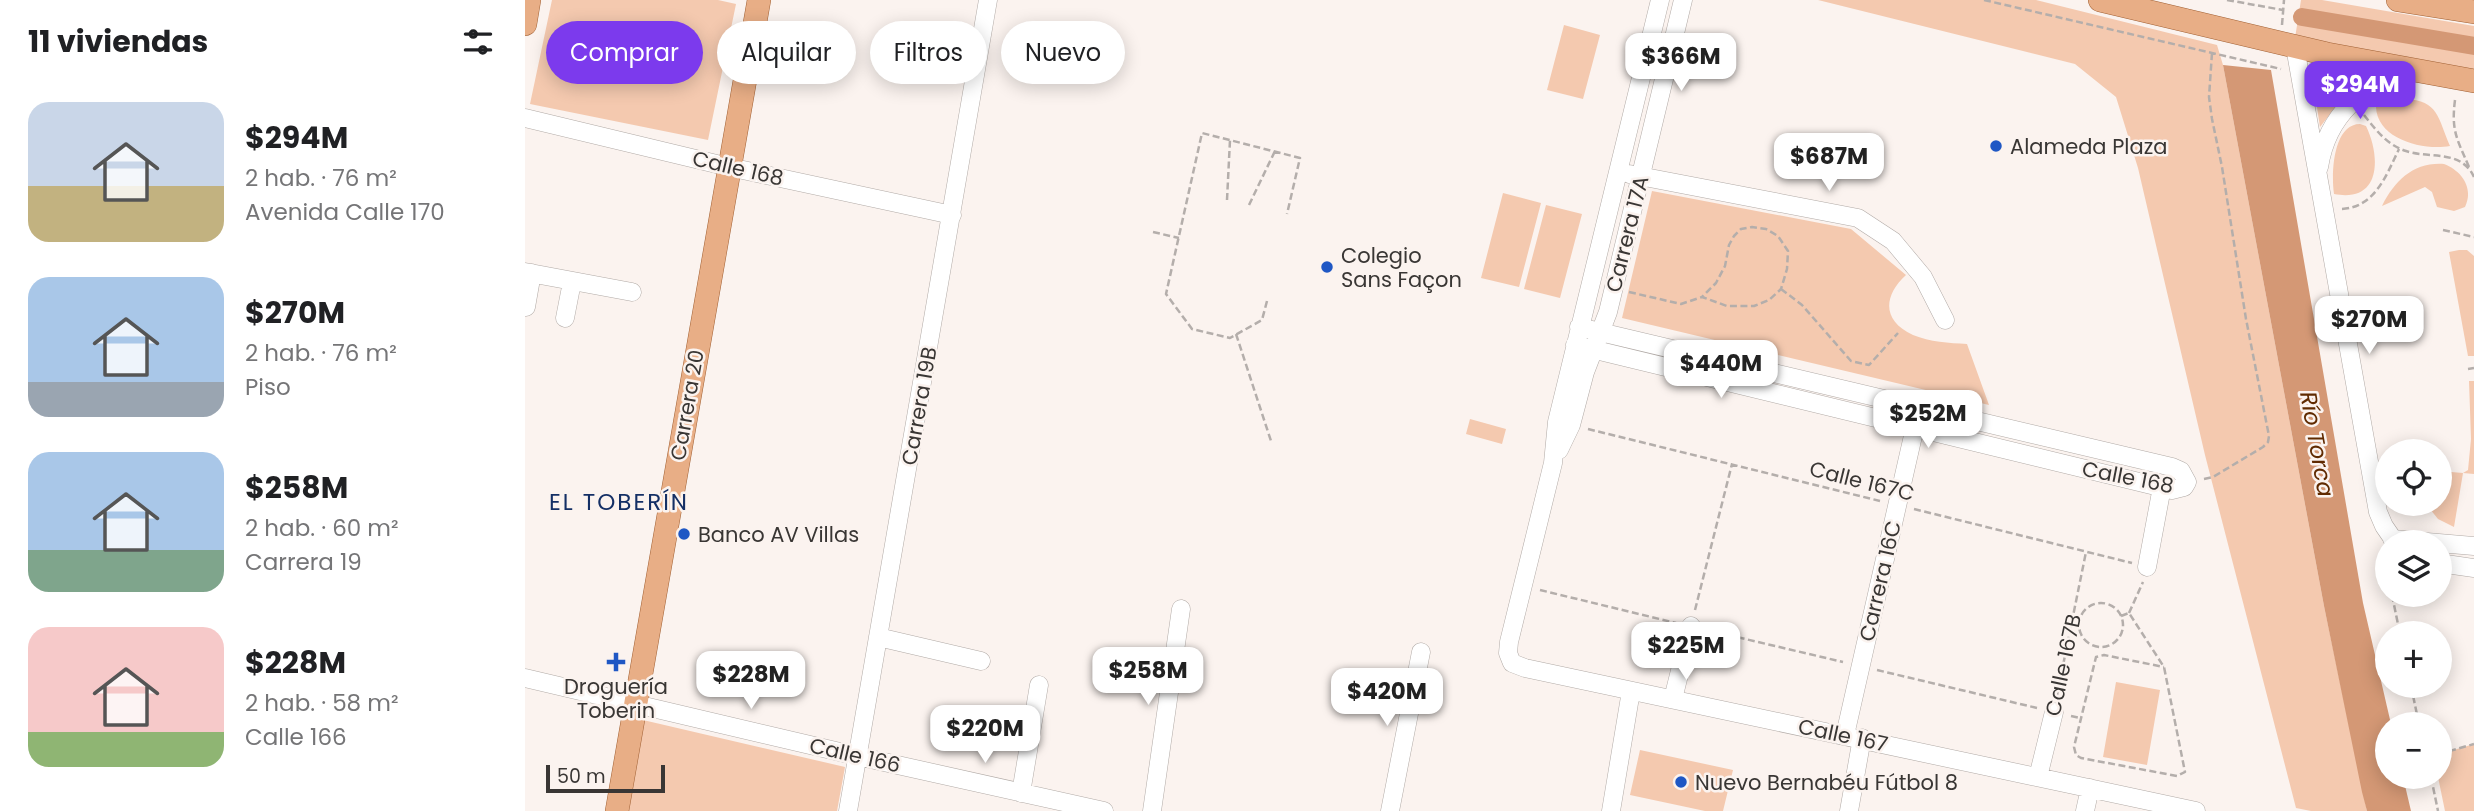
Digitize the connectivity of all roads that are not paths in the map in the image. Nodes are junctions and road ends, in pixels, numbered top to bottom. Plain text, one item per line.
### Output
1 (529, 0) edge
2 (759, 0) edge
3 (988, 0) edge
4 (1660, 0) edge
5 (1683, 0) edge
6 (2100, 0) edge
7 (2399, 0) edge
8 (2474, 12) edge
9 (525, 24) edge
10 (2295, 47) junction
11 (2419, 71) junction
12 (2474, 81) edge
13 (525, 118) edge
14 (729, 167) junction
15 (1618, 172) junction
16 (1640, 177) junction
17 (2318, 185) junction
18 (952, 215) junction
19 (528, 273) edge
20 (572, 282) junction
21 (632, 292) dead end
22 (526, 307) edge
23 (565, 318) dead end
24 (1945, 320) dead end
25 (1600, 332) junction
26 (1577, 336) junction
27 (1593, 350) junction
28 (1915, 427) junction
29 (1553, 463) junction
30 (2162, 488) junction
31 (2388, 530) edge
32 (2452, 544) edge
33 (2474, 546) edge
34 (2452, 565) edge
35 (2147, 567) road end
36 (2474, 568) edge
37 (1181, 609) dead end
38 (1691, 626) road end
39 (878, 637) junction
40 (1509, 642) joint
41 (1421, 652) dead end
42 (981, 661) dead end
43 (525, 678) edge
44 (1039, 685) dead end
45 (1631, 691) junction
46 (1673, 699) junction
47 (635, 704) junction
48 (2054, 712) road end
49 (1853, 736) junction
50 (857, 756) junction
51 (2038, 776) junction
52 (2090, 788) junction
53 (1021, 793) junction
54 (2152, 806) edge
55 (617, 811) edge
56 (848, 811) edge
57 (1104, 811) edge
58 (1152, 811) edge
59 (1390, 811) edge
60 (1611, 811) edge
61 (1849, 811) edge
62 (2085, 811) edge
63 (2196, 811) edge

1 - 9 main road
2 - 14 main road, Carrera 20
3 - 18 street, Carrera 19B
4 - 15 street, Carrera 17A
5 - 16 street, Carrera 17A
6 - 10 main road
7 - 8 main road
10 - 11 main road
10 - 17 street
11 - 12 main road
11 - 17 street
13 - 14 street, Calle 168
14 - 18 street, Calle 168
14 - 47 main road, Carrera 20
15 - 16 street
15 - 26 street, Carrera 17A
16 - 24 street
16 - 25 street, Carrera 17A
17 - 31 street
18 - 39 street, Carrera 19B
19 - 20 street
19 - 22 street
20 - 21 street
20 - 23 street
25 - 26 street, Calle 168
25 - 27 street, Carrera 17A
25 - 30 street, Calle 168
26 - 27 street, Calle 168
26 - 29 street, Carrera 17A
27 - 28 street, Calle 168
27 - 29 street, Carrera 17A
28 - 30 street, Calle 168
28 - 49 street, Carrera 16C
29 - 40 street, Carrera 17A
30 - 35 street
32 - 33 street
34 - 36 street
37 - 58 street
38 - 46 street
39 - 42 street
39 - 50 street, Carrera 19B
40 - 45 street, Calle 167
41 - 59 street
43 - 47 street, Calle 166
44 - 53 street
45 - 46 street, Calle 167
45 - 60 street
46 - 49 street, Calle 167
47 - 50 street, Calle 166
47 - 55 main road, Carrera 20
48 - 51 street, Calle 167B
49 - 51 street, Calle 167
49 - 61 street, Carrera 16C
50 - 53 street, Calle 166
50 - 56 street, Carrera 19B
51 - 52 street, Calle 167
52 - 54 street, Calle 167
52 - 62 street
53 - 57 street, Calle 166
54 - 63 street, Calle 167

